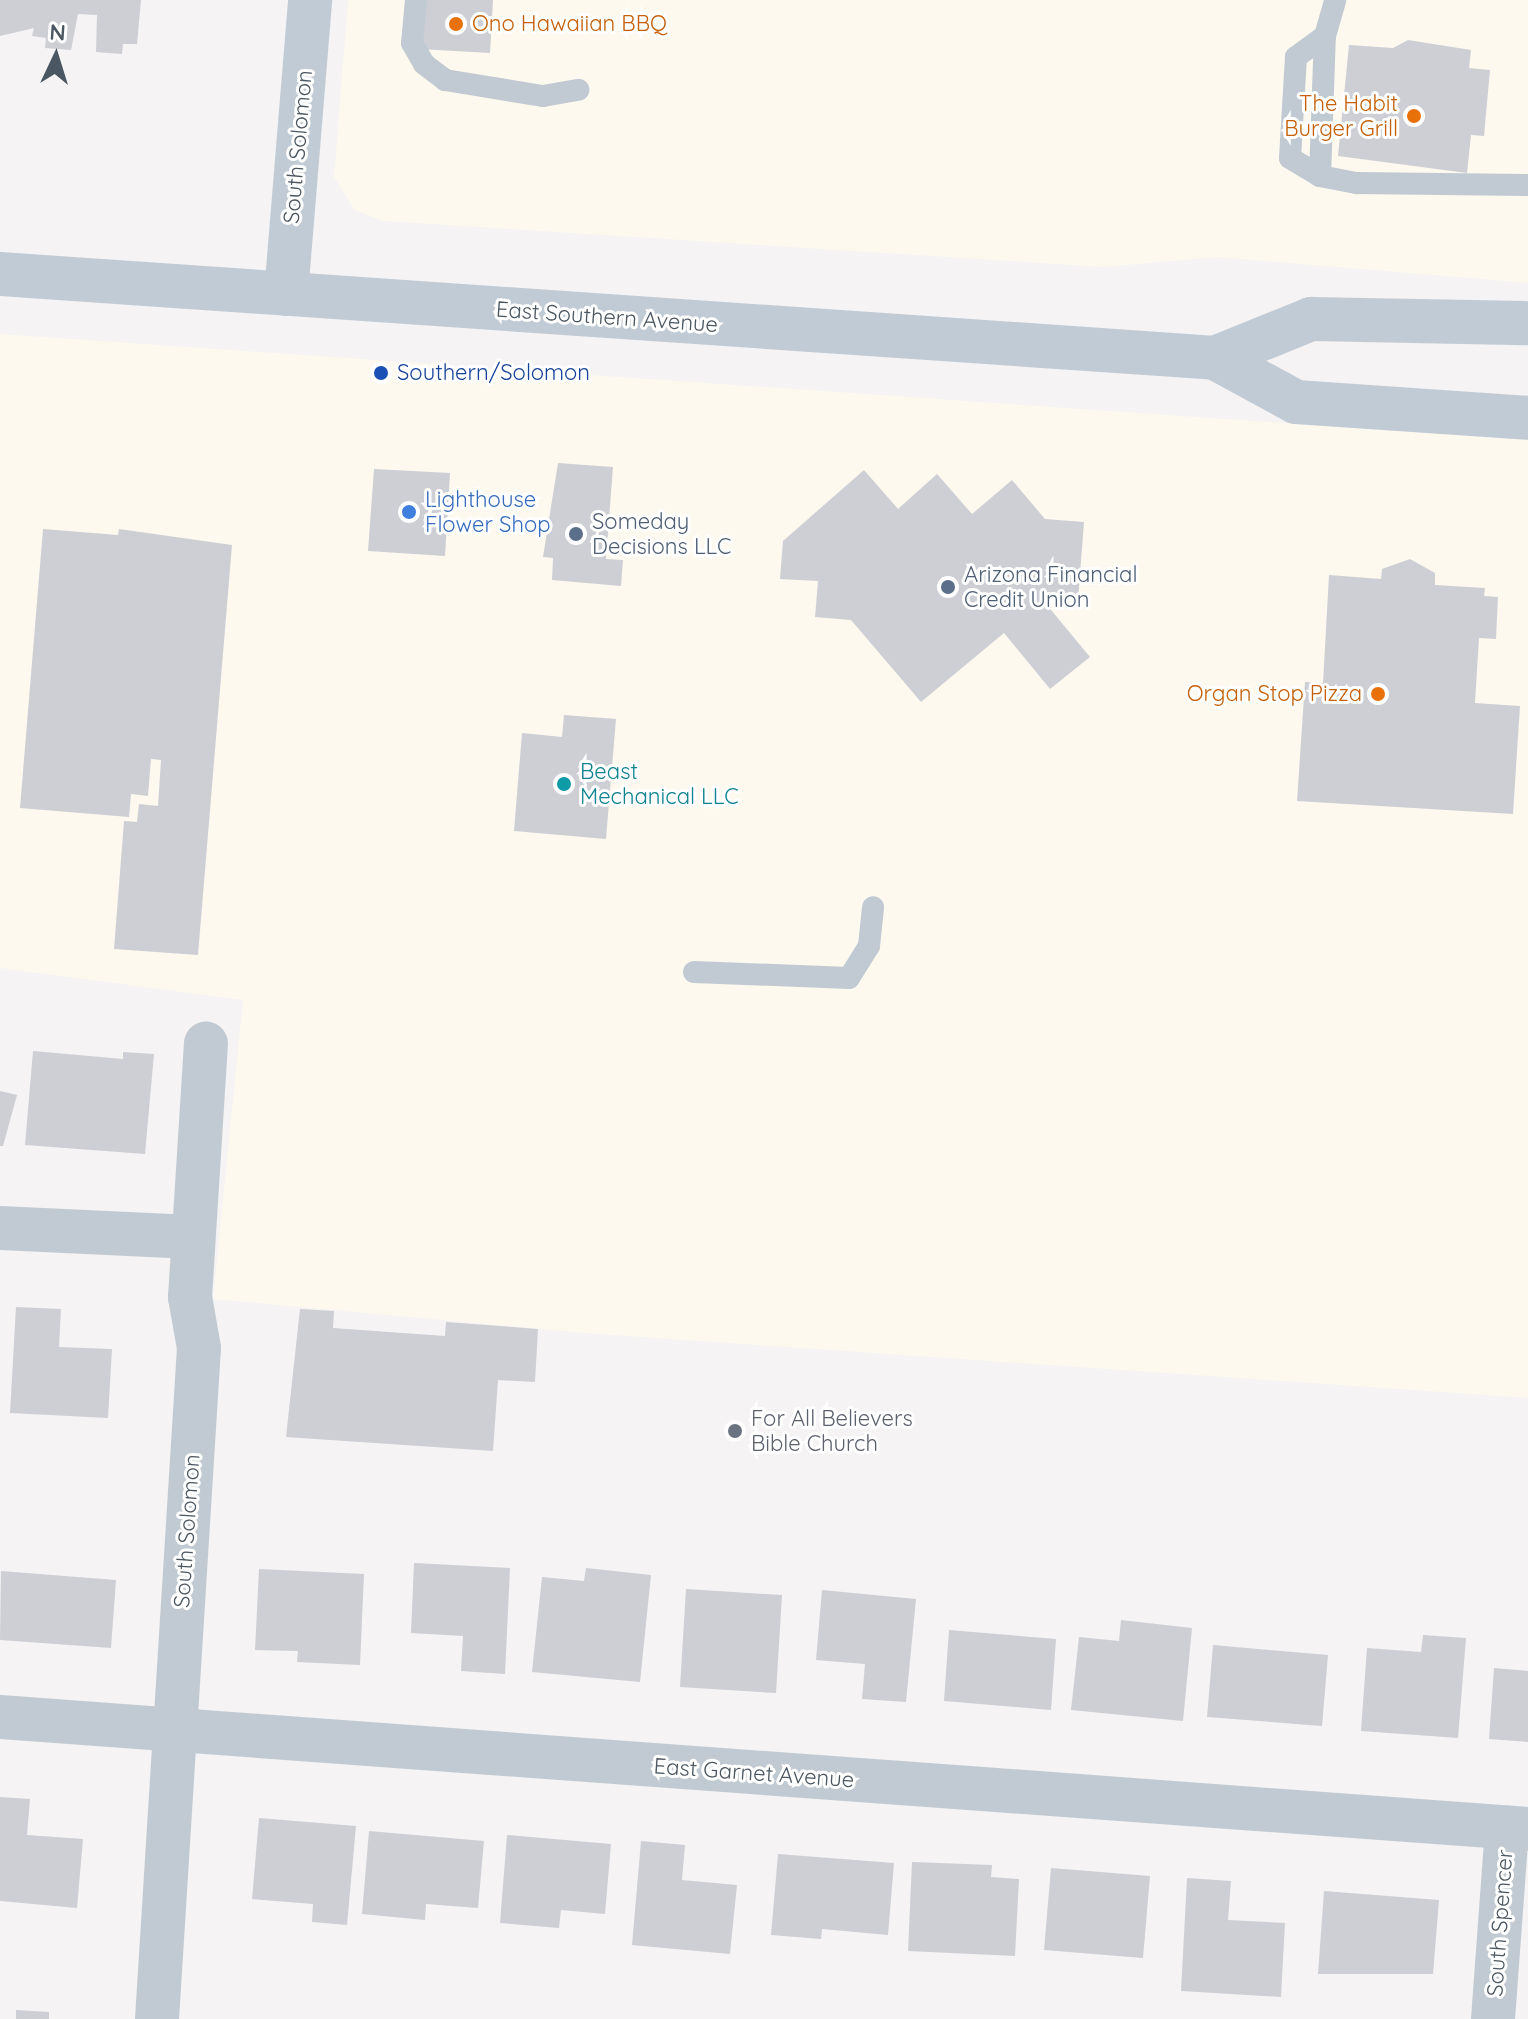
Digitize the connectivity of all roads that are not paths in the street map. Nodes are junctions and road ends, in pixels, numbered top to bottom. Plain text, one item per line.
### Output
1 (310, 0) edge
2 (416, 0) edge
3 (1335, 0) edge
4 (578, 90) dead end
5 (1528, 185) edge
6 (0, 274) edge
7 (286, 294) junction
8 (1528, 323) edge
9 (1215, 358) junction
10 (1523, 416) edge
11 (873, 907) dead end
12 (694, 972) dead end
13 (206, 1044) dead end
14 (0, 1228) edge
15 (192, 1237) junction
16 (0, 1717) edge
17 (175, 1732) junction
18 (1518, 1828) edge
19 (157, 2019) edge
20 (1493, 2019) edge

1 - 7 main road, South Solomon
2 - 4 lane
3 - 5 lane
6 - 7 main road, East Southern Avenue
7 - 9 main road, East Southern Avenue
8 - 9 main road, East Southern Avenue
9 - 10 main road, East Southern Avenue
11 - 12 lane
13 - 15 street, South Solomon
14 - 15 street
15 - 17 street, South Solomon
16 - 17 street, East Garnet Avenue
17 - 18 street, East Garnet Avenue
17 - 19 street, South Solomon
18 - 20 street, South Spencer

